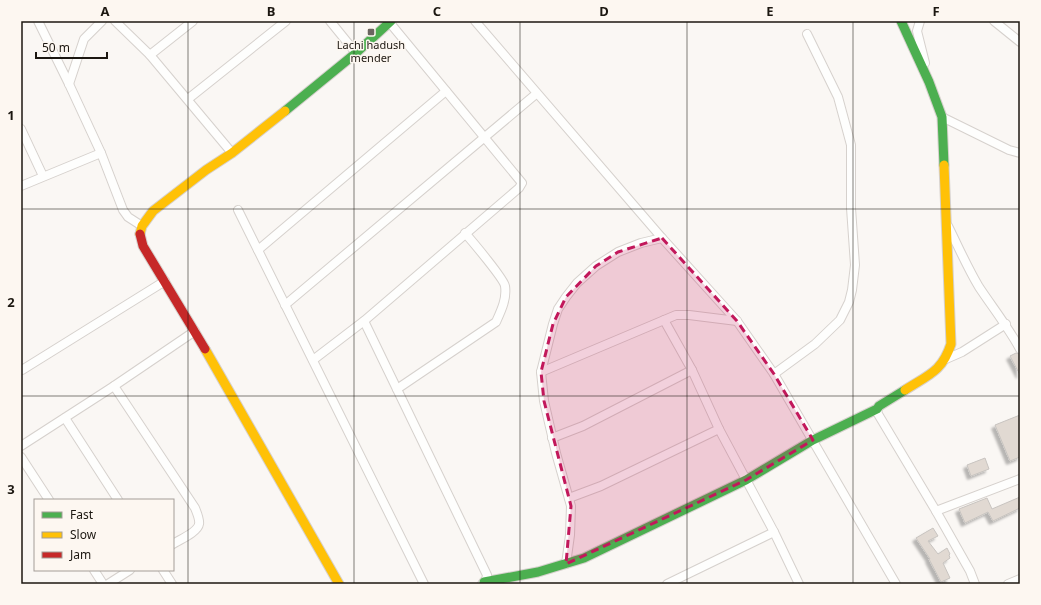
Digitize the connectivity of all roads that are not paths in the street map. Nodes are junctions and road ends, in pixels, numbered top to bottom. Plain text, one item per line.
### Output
1 (38, 21) edge
2 (102, 21) edge
3 (115, 21) edge
4 (194, 21) edge
5 (286, 21) edge
6 (330, 21) edge
7 (474, 21) edge
8 (901, 21) edge
9 (920, 21) edge
10 (994, 21) edge
11 (390, 22) edge
12 (807, 34) dead end
13 (1020, 42) edge
14 (356, 53) junction
15 (150, 55) junction
16 (929, 82) junction
17 (69, 84) junction
18 (446, 91) junction
19 (536, 94) junction
20 (188, 99) junction
21 (942, 117) junction
22 (21, 129) edge
23 (484, 136) junction
24 (101, 152) junction
25 (232, 153) junction
26 (1020, 153) edge
27 (43, 176) junction
28 (21, 186) edge
29 (238, 210) dead end
30 (946, 222) junction
31 (142, 226) junction
32 (465, 233) junction
33 (662, 238) junction
34 (258, 250) junction
35 (165, 281) junction
36 (285, 304) junction
37 (664, 320) junction
38 (364, 321) junction
39 (737, 321) junction
40 (1006, 324) junction
41 (195, 331) junction
42 (1020, 349) edge
43 (946, 358) junction
44 (312, 360) junction
45 (22, 370) edge
46 (692, 370) junction
47 (541, 372) junction
48 (774, 374) junction
49 (114, 386) junction
50 (398, 390) junction
51 (877, 408) junction
52 (65, 418) junction
53 (719, 429) junction
54 (552, 438) junction
55 (813, 440) junction
56 (21, 446) edge
57 (21, 457) edge
58 (1020, 478) edge
59 (746, 480) junction
60 (569, 498) junction
61 (48, 499) edge
62 (117, 499) edge
63 (936, 511) junction
64 (774, 532) junction
65 (174, 543) edge
66 (566, 564) junction
67 (95, 571) edge
68 (128, 571) edge
69 (164, 571) edge
70 (1020, 579) edge
71 (483, 583) edge
72 (103, 584) edge
73 (108, 584) edge
74 (172, 584) edge
75 (339, 584) edge
76 (424, 584) edge
77 (668, 584) edge
78 (799, 584) edge
79 (896, 584) edge
80 (976, 584) edge
81 (1008, 584) edge

1 - 17 street
2 - 17 street
3 - 15 street
4 - 15 street
5 - 20 street
6 - 14 street
7 - 19 street
8 - 16 street
9 - 16 street
10 - 13 street
11 - 14 street
11 - 18 street
12 - 48 street
14 - 25 street
15 - 20 street
16 - 21 street
17 - 24 street
18 - 23 street
18 - 34 street
19 - 23 street
19 - 33 street
20 - 25 street
21 - 26 street
21 - 30 street
22 - 27 street
23 - 32 street
23 - 36 street
24 - 27 street
24 - 31 street
25 - 31 street
27 - 28 street
29 - 34 street
30 - 40 street
30 - 43 street
31 - 35 street
32 - 38 street
32 - 50 street
33 - 39 street
33 - 47 street
34 - 36 street
35 - 41 street
35 - 45 street
36 - 44 street
37 - 39 street
37 - 46 street
37 - 47 street
38 - 44 street
38 - 50 street
39 - 48 street
40 - 42 street
40 - 43 street
41 - 49 street
41 - 75 street
43 - 51 street
44 - 76 street
46 - 53 street
46 - 54 street
47 - 54 street
48 - 55 street
49 - 52 street
49 - 65 street
50 - 71 street
51 - 55 street
51 - 63 street
52 - 56 street
52 - 62 street
53 - 59 street
53 - 60 street
54 - 60 street
55 - 59 street
55 - 79 street
57 - 61 street
58 - 63 street
59 - 64 street
59 - 66 street
60 - 66 street
63 - 80 street
64 - 77 street
64 - 78 street
66 - 71 street
67 - 72 street
68 - 73 street
69 - 74 street
70 - 81 street

